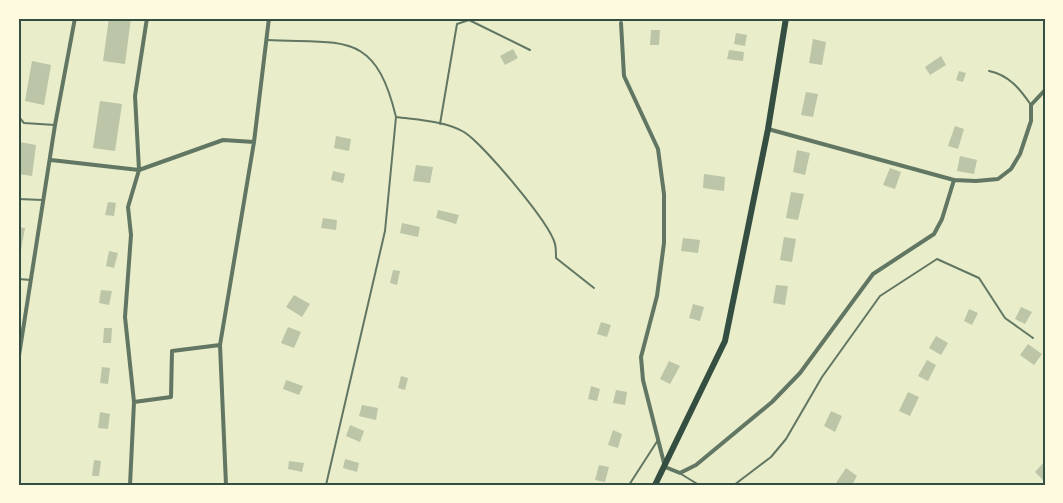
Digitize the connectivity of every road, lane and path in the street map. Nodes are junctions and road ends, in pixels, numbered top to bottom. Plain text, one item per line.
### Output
1 (75, 18) edge
2 (147, 18) edge
3 (269, 18) edge
4 (786, 18) edge
5 (621, 23) dead end
6 (266, 39) junction
7 (530, 50) dead end
8 (989, 71) dead end
9 (1045, 90) edge
10 (1031, 105) junction
11 (18, 116) edge
12 (396, 117) junction
13 (440, 124) junction
14 (55, 125) junction
15 (768, 129) junction
16 (254, 142) junction
17 (51, 160) junction
18 (139, 170) junction
19 (954, 180) junction
20 (18, 199) edge
21 (43, 200) junction
22 (18, 279) edge
23 (31, 280) junction
24 (594, 288) dead end
25 (1033, 338) dead end
26 (220, 345) junction
27 (18, 362) edge
28 (134, 402) junction
29 (659, 438) junction
30 (665, 467) junction
31 (680, 473) junction
32 (130, 485) edge
33 (226, 485) edge
34 (326, 485) edge
35 (629, 485) edge
36 (655, 485) edge
37 (699, 485) edge
38 (734, 485) edge

1 - 14 street
2 - 18 street
3 - 6 street
4 - 15 main road
5 - 29 street
6 - 12 lane
6 - 16 street
7 - 13 lane
8 - 10 lane
9 - 10 street
10 - 19 street
11 - 14 lane
12 - 13 lane
12 - 34 lane
13 - 24 lane
14 - 17 street
15 - 19 street
15 - 30 main road
16 - 18 street
16 - 26 street
17 - 18 street
17 - 21 street
18 - 28 street
19 - 31 street
20 - 21 lane
21 - 23 street
22 - 23 lane
23 - 27 street
25 - 38 lane
26 - 28 street
26 - 33 street
28 - 32 street
29 - 30 street
29 - 35 lane
30 - 31 street
30 - 36 main road
31 - 37 lane

